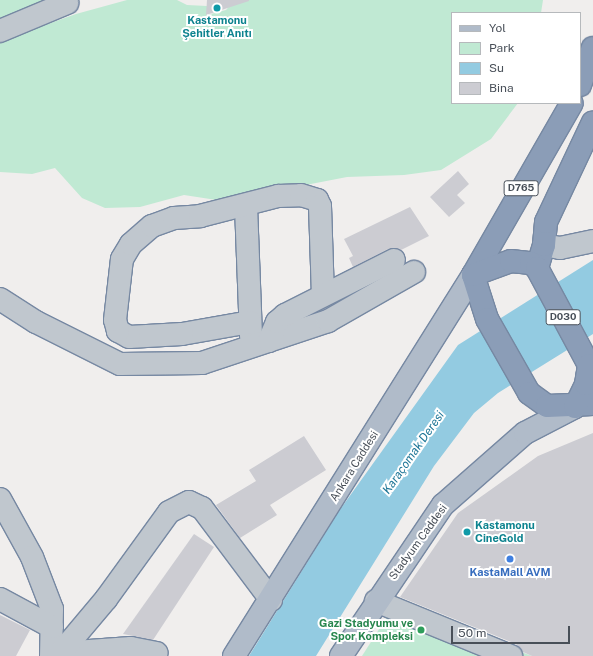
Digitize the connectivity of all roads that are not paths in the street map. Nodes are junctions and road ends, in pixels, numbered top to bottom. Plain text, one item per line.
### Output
1 (66, 3) dead end
2 (0, 31) edge
3 (593, 48) edge
4 (581, 82) edge
5 (571, 104) edge
6 (593, 122) edge
7 (246, 206) junction
8 (593, 241) edge
9 (544, 246) junction
10 (394, 260) dead end
11 (537, 268) junction
12 (414, 272) dead end
13 (473, 275) junction
14 (323, 295) junction
15 (0, 300) edge
16 (250, 322) junction
17 (260, 344) junction
18 (591, 365) edge
19 (584, 406) edge
20 (0, 499) edge
21 (0, 599) edge
22 (271, 600) junction
23 (376, 601) junction
24 (52, 627) junction
25 (157, 653) dead end
26 (56, 655) edge
27 (234, 656) edge
28 (341, 656) edge
29 (511, 656) edge

1 - 2 street
3 - 4 highway
5 - 13 highway, D765
6 - 9 highway
7 - 14 street
7 - 16 street
7 - 16 street
8 - 9 street
9 - 11 highway
10 - 14 street
11 - 13 highway
11 - 18 highway, D030
12 - 17 street
13 - 19 highway
13 - 22 main road, Ankara Caddesi
14 - 17 street
15 - 17 street
16 - 17 street
18 - 19 highway
19 - 23 main road, Stadyum Caddesi
20 - 24 street
21 - 24 street
22 - 26 street
22 - 27 main road, Ankara Caddesi
23 - 28 main road, Stadyum Caddesi
23 - 29 street
24 - 26 street
25 - 26 street

